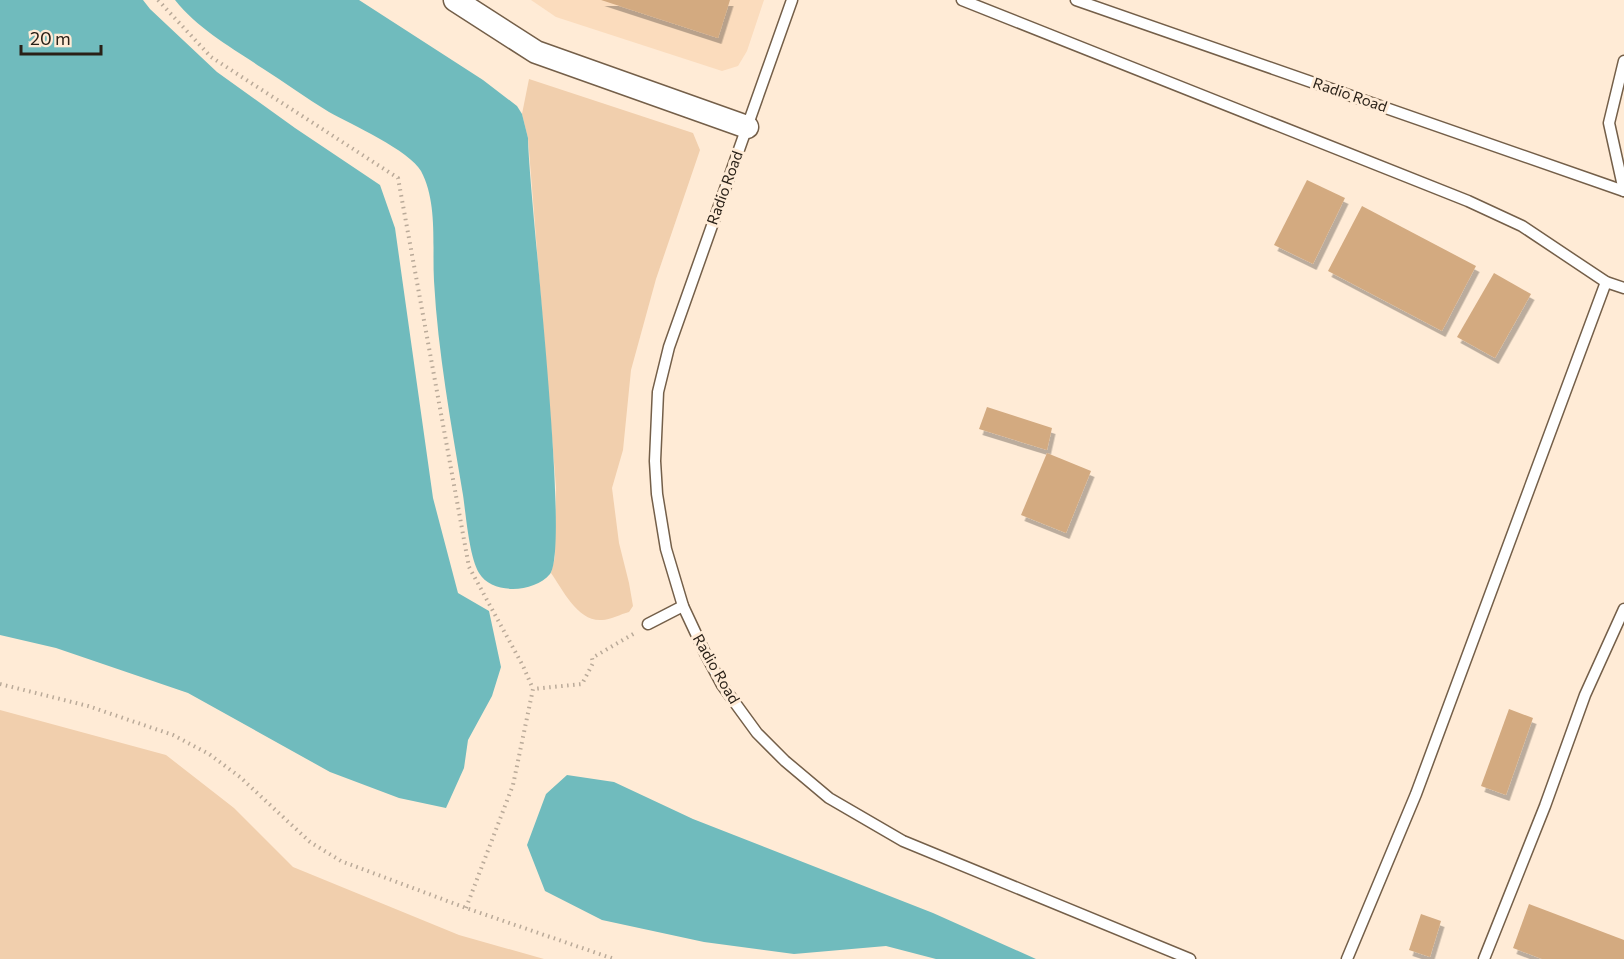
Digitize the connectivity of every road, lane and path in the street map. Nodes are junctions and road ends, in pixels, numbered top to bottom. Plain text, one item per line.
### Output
1 (158, 0) edge
2 (455, 0) edge
3 (792, 0) edge
4 (962, 0) edge
5 (1076, 0) edge
6 (1624, 61) edge
7 (747, 126) junction
8 (1624, 191) edge
9 (1606, 282) junction
10 (1624, 288) edge
11 (683, 606) junction
12 (1624, 609) edge
13 (648, 624) joint
14 (0, 684) edge
15 (533, 689) junction
16 (466, 908) junction
17 (614, 959) edge
18 (1190, 959) edge
19 (1347, 959) edge
20 (1484, 959) edge

1 - 15 path
2 - 7 street
3 - 7 lane, Radio Road
4 - 9 lane
5 - 8 lane, Radio Road
6 - 8 lane
7 - 11 lane, Radio Road
9 - 10 lane
9 - 19 lane
11 - 13 lane
11 - 18 lane, Radio Road
12 - 20 lane
13 - 15 path
14 - 16 path
15 - 16 path
16 - 17 path

